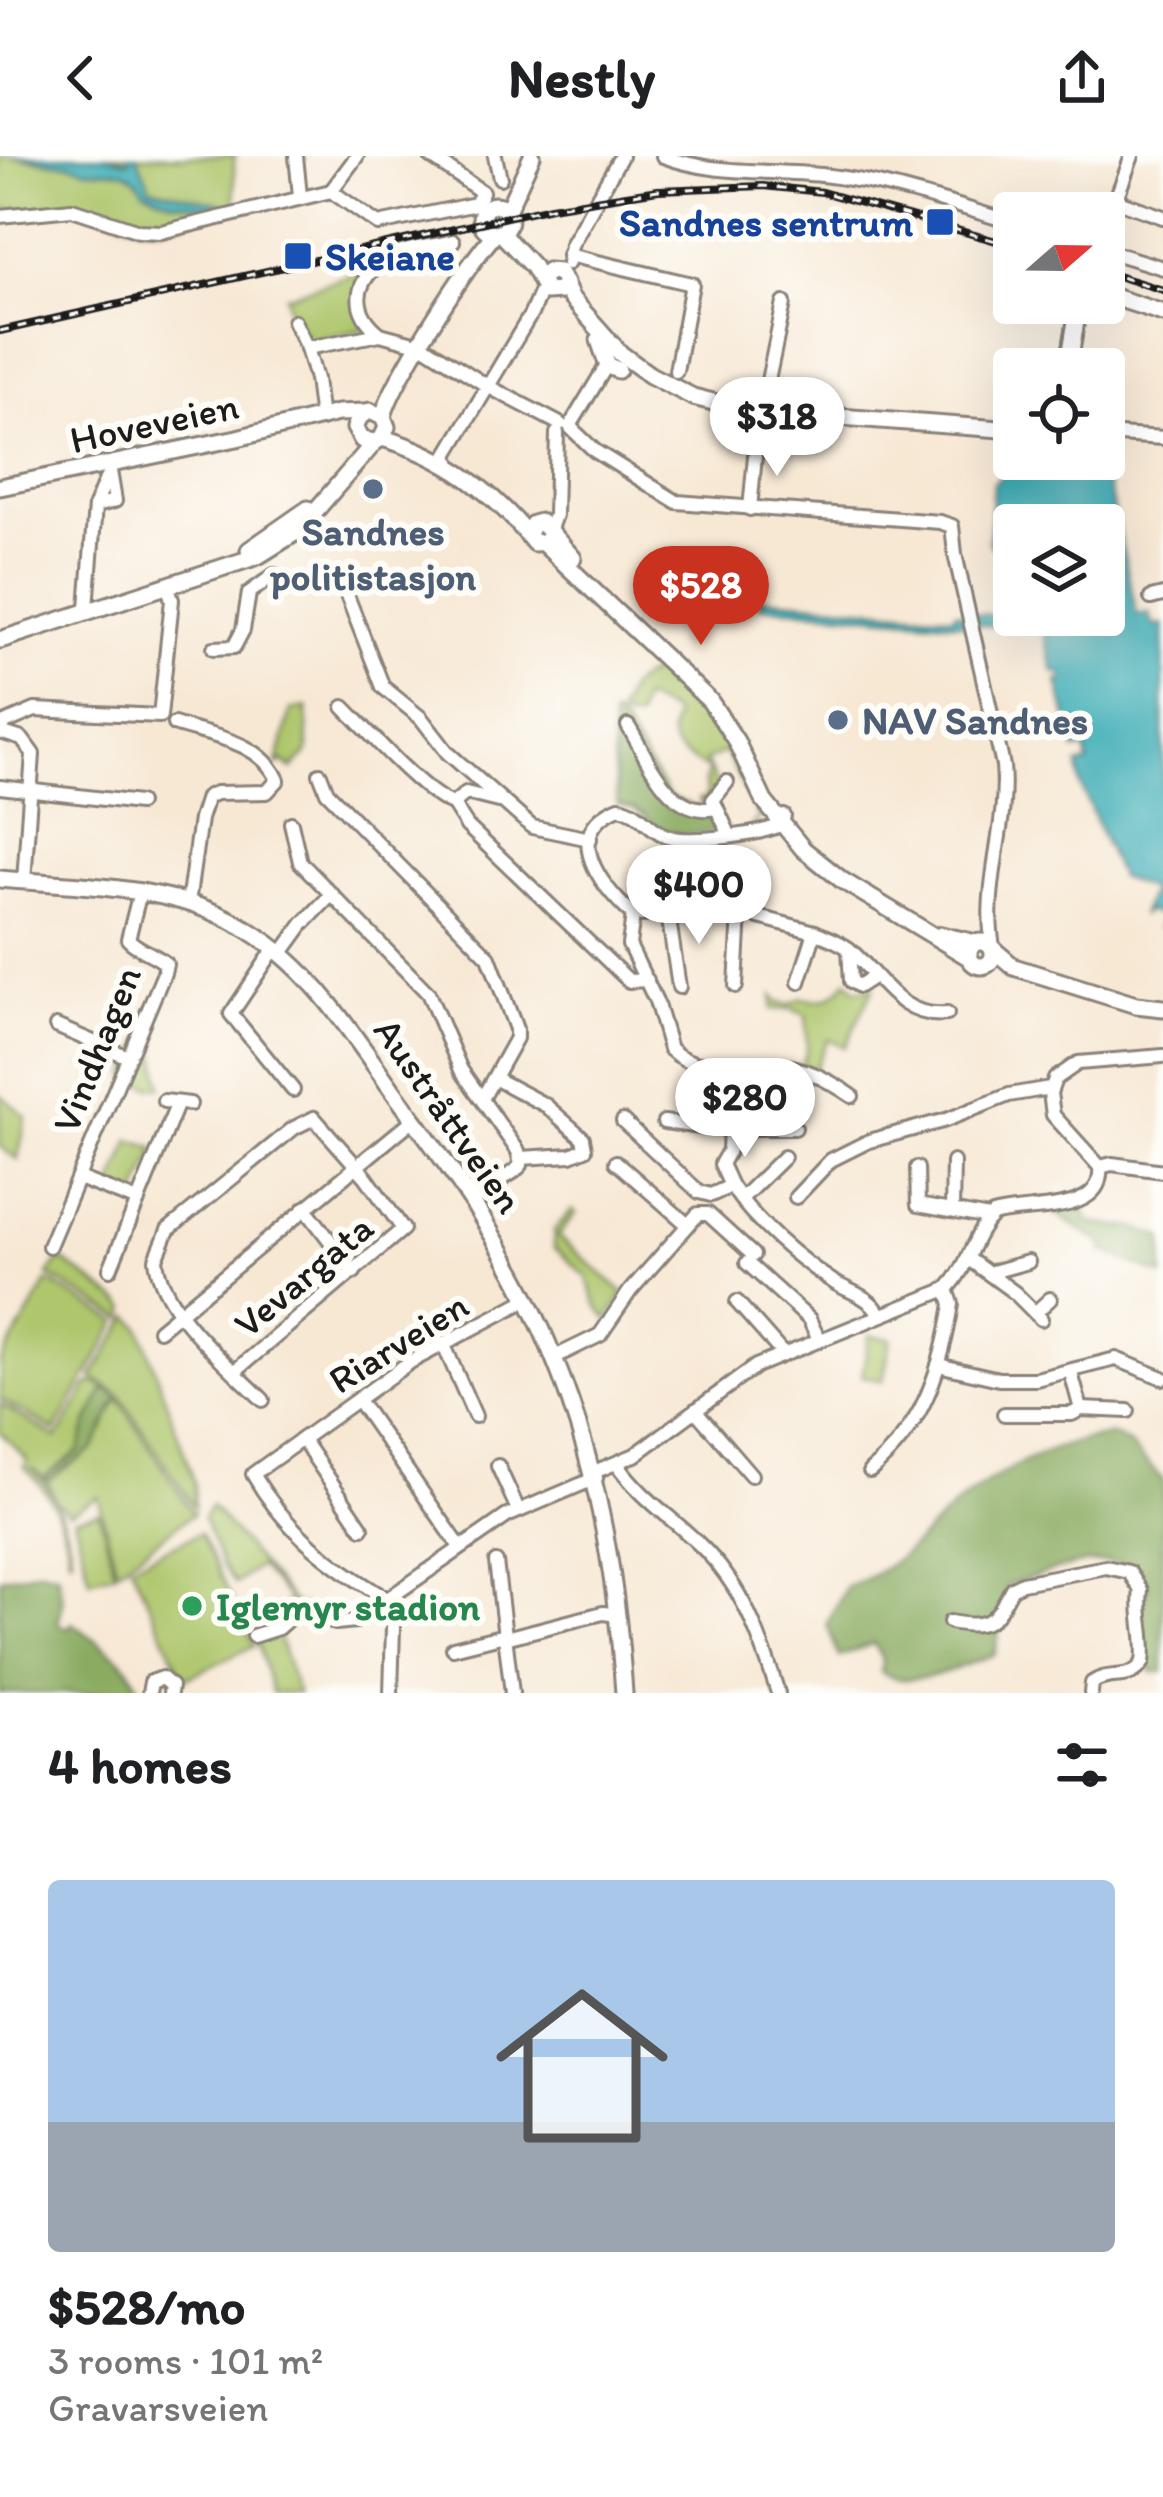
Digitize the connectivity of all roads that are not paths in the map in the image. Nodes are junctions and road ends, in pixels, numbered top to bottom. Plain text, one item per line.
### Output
1 (296, 156) edge
2 (357, 156) edge
3 (430, 156) edge
4 (495, 156) edge
5 (522, 156) edge
6 (532, 156) edge
7 (621, 156) edge
8 (663, 156) edge
9 (1132, 156) edge
10 (500, 178) dead end
11 (331, 190) junction
12 (1118, 192) edge
13 (300, 196) junction
14 (1125, 204) edge
15 (0, 216) edge
16 (993, 216) edge
17 (496, 217) junction
18 (1163, 217) edge
19 (453, 241) dead end
20 (568, 255) junction
21 (1125, 256) edge
22 (1163, 268) edge
23 (553, 283) junction
24 (1125, 301) edge
25 (784, 303) dead end
26 (1163, 313) edge
27 (294, 321) dead end
28 (380, 334) junction
29 (424, 346) junction
30 (307, 347) junction
31 (615, 360) junction
32 (676, 371) dead end
33 (489, 387) junction
34 (760, 411) junction
35 (321, 419) junction
36 (377, 424) junction
37 (993, 428) edge
38 (563, 430) junction
39 (357, 432) junction
40 (1125, 435) edge
41 (1163, 438) edge
42 (450, 456) junction
43 (107, 472) junction
44 (0, 487) edge
45 (750, 508) junction
46 (541, 530) junction
47 (258, 553) junction
48 (339, 575) dead end
49 (168, 587) junction
50 (87, 608) dead end
51 (0, 640) edge
52 (214, 647) dead end
53 (344, 707) dead end
54 (173, 724) dead end
55 (628, 726) dead end
56 (0, 729) edge
57 (320, 774) dead end
58 (727, 782) dead end
59 (0, 788) edge
60 (32, 791) junction
61 (499, 801) junction
62 (140, 803) dead end
63 (453, 804) junction
64 (717, 808) junction
65 (779, 818) junction
66 (291, 823) dead end
67 (729, 834) junction
68 (590, 839) junction
69 (0, 879) edge
70 (24, 881) junction
71 (140, 892) junction
72 (332, 894) junction
73 (188, 903) junction
74 (740, 912) junction
75 (668, 913) junction
76 (633, 915) junction
77 (984, 923) dead end
78 (815, 932) junction
79 (979, 948) junction
80 (279, 950) junction
81 (1017, 976) joint
82 (646, 980) junction
83 (799, 982) dead end
84 (736, 986) dead end
85 (679, 987) dead end
86 (1163, 1008) edge
87 (947, 1014) dead end
88 (1163, 1021) edge
89 (56, 1026) dead end
90 (1163, 1056) edge
91 (128, 1057) junction
92 (496, 1079) junction
93 (1050, 1088) junction
94 (293, 1090) dead end
95 (851, 1096) dead end
96 (482, 1099) junction
97 (177, 1103) dead end
98 (414, 1119) junction
99 (623, 1121) dead end
100 (664, 1122) dead end
101 (730, 1127) junction
102 (795, 1128) dead end
103 (784, 1157) dead end
104 (521, 1158) junction
105 (616, 1162) dead end
106 (953, 1162) dead end
107 (356, 1166) junction
108 (1100, 1167) junction
109 (917, 1168) dead end
110 (1163, 1171) edge
111 (78, 1178) junction
112 (731, 1186) junction
113 (796, 1197) dead end
114 (470, 1199) junction
115 (741, 1199) junction
116 (138, 1201) junction
117 (305, 1208) junction
118 (952, 1211) junction
119 (989, 1218) junction
120 (688, 1225) junction
121 (49, 1246) dead end
122 (970, 1260) junction
123 (1028, 1262) dead end
124 (110, 1269) dead end
125 (354, 1272) junction
126 (988, 1273) junction
127 (947, 1289) junction
128 (528, 1299) junction
129 (1050, 1299) dead end
130 (737, 1301) dead end
131 (180, 1312) junction
132 (880, 1315) junction
133 (159, 1330) dead end
134 (819, 1340) junction
135 (443, 1343) junction
136 (1100, 1345) dead end
137 (783, 1354) junction
138 (555, 1357) junction
139 (1104, 1362) junction
140 (938, 1365) junction
141 (235, 1371) junction
142 (1071, 1373) junction
143 (1163, 1378) edge
144 (263, 1400) dead end
145 (358, 1400) junction
146 (1081, 1409) junction
147 (695, 1410) junction
148 (1128, 1412) dead end
149 (1004, 1414) dead end
150 (475, 1416) dead end
151 (302, 1439) junction
152 (617, 1464) junction
153 (498, 1466) dead end
154 (870, 1471) dead end
155 (595, 1475) junction
156 (752, 1475) dead end
157 (518, 1510) junction
158 (362, 1528) dead end
159 (460, 1547) junction
160 (496, 1562) dead end
161 (391, 1597) junction
162 (618, 1615) junction
163 (950, 1622) dead end
164 (253, 1636) dead end
165 (505, 1637) junction
166 (453, 1648) dead end
167 (149, 1693) edge
168 (171, 1693) edge
169 (391, 1693) edge
170 (512, 1693) edge
171 (624, 1693) edge
172 (778, 1693) edge
173 (1091, 1693) edge

1 - 13 street
2 - 11 street
3 - 17 street
4 - 10 street
5 - 17 main road
6 - 17 main road
7 - 20 street
8 - 16 street
9 - 12 street
11 - 13 street
11 - 17 street
13 - 15 street
14 - 18 street
17 - 23 main road
17 - 29 main road
19 - 28 street
20 - 23 street
20 - 32 street
21 - 22 street
23 - 31 main road
23 - 33 street
24 - 26 main road
25 - 34 street
27 - 30 street
28 - 29 street
28 - 30 street
29 - 33 street
29 - 36 main road
30 - 35 street
31 - 34 main road
31 - 38 street
33 - 38 street
33 - 42 street
34 - 37 main road
34 - 45 street
35 - 36 main road, Hoveveien
35 - 39 main road, Hoveveien
35 - 43 main road, Hoveveien
36 - 39 main road, Hoveveien
36 - 39 main road
36 - 42 main road
36 - 46 main road
36 - 47 main road
38 - 45 street
38 - 46 street
39 - 47 main road
40 - 41 street
42 - 46 main road
43 - 44 main road, Hoveveien
43 - 50 street
45 - 79 street
46 - 65 main road
47 - 49 main road
47 - 52 street
48 - 61 street
49 - 51 main road
49 - 56 street
53 - 63 street
54 - 73 street
55 - 64 street
56 - 60 street
57 - 92 street
58 - 64 street
59 - 60 street
60 - 62 street
60 - 70 street
61 - 63 street
61 - 68 street
63 - 82 street
64 - 67 street
65 - 67 street
65 - 79 main road
66 - 72 street
67 - 68 street
68 - 76 street
69 - 70 main road, Austråttveien
70 - 71 main road, Austråttveien
71 - 73 main road, Austråttveien
71 - 91 street, Vindhagen
72 - 80 street
72 - 96 street
73 - 80 main road, Austråttveien
74 - 75 street
74 - 78 street
74 - 84 street
75 - 76 street
75 - 85 street
76 - 82 street
77 - 79 street
78 - 83 street
78 - 87 street
79 - 81 street
79 - 86 main road
80 - 94 street
80 - 98 main road, Austråttveien
81 - 88 main road
82 - 95 street
89 - 91 street
90 - 93 street
91 - 111 street, Vindhagen
92 - 96 street
92 - 104 street
93 - 108 street
93 - 113 street
96 - 104 street
97 - 116 street
98 - 107 street
98 - 114 main road, Austråttveien
99 - 112 street
100 - 101 street
101 - 102 street
101 - 112 street
103 - 115 street
104 - 114 street
105 - 120 street
106 - 118 street
107 - 117 street
107 - 125 street, Vevargata
107 - 131 street
108 - 110 street
108 - 119 street
109 - 118 street
111 - 116 street, Vindhagen
111 - 121 street, Vindhagen
112 - 115 street
114 - 128 main road, Austråttveien
115 - 132 street
116 - 124 street
117 - 125 street
117 - 131 street
118 - 119 street
119 - 122 street
120 - 134 street
120 - 138 street
122 - 126 street
122 - 127 street
123 - 126 street
125 - 141 street, Vevargata
126 - 129 street
127 - 132 street
127 - 140 street
128 - 135 street, Riarveien
128 - 138 main road, Austråttveien
130 - 137 street
131 - 133 street
131 - 141 street
132 - 134 street
134 - 137 street
135 - 145 street, Riarveien
135 - 150 street
136 - 139 street
137 - 147 street
138 - 155 main road, Austråttveien
139 - 142 street
139 - 143 street
140 - 142 street
140 - 154 street
141 - 144 street
142 - 146 street
145 - 151 street, Riarveien
145 - 159 street
146 - 148 street
146 - 149 street
147 - 152 street
147 - 156 street
151 - 158 street, Riarveien
151 - 161 street, Riarveien
152 - 155 street
152 - 172 street
153 - 157 street
155 - 157 street
155 - 162 main road, Austråttveien
157 - 159 street
159 - 161 street
160 - 165 street
161 - 164 street
161 - 169 street
162 - 165 street
162 - 171 main road, Austråttveien
163 - 173 street
165 - 166 street
165 - 170 street
167 - 168 street

